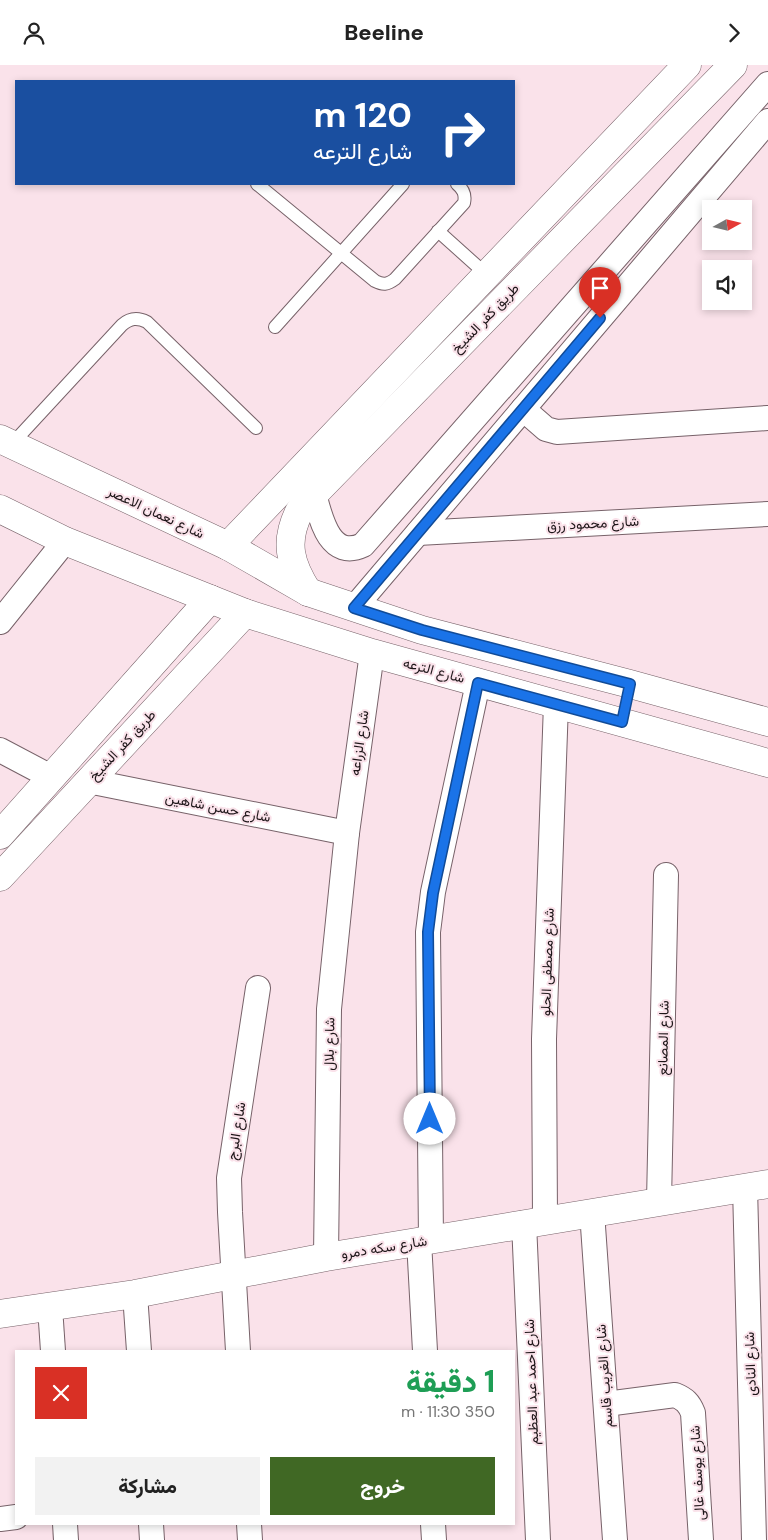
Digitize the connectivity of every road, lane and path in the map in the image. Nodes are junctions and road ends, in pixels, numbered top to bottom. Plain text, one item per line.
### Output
1 (733, 65) edge
2 (676, 68) edge
3 (768, 84) edge
4 (768, 121) edge
5 (258, 185) edge
6 (402, 185) edge
7 (458, 185) edge
8 (438, 231) junction
9 (341, 253) junction
10 (487, 275) junction
11 (275, 327) dead end
12 (523, 409) junction
13 (768, 418) edge
14 (256, 428) dead end
15 (6, 441) edge
16 (314, 493) junction
17 (768, 513) edge
18 (3, 515) edge
19 (418, 533) junction
20 (65, 541) junction
21 (228, 546) junction
22 (308, 592) junction
23 (210, 599) junction
24 (354, 608) junction
25 (245, 613) junction
26 (0, 622) edge
27 (372, 653) junction
28 (478, 683) junction
29 (630, 684) junction
30 (556, 704) junction
31 (622, 722) junction
32 (768, 722) edge
33 (0, 750) edge
34 (768, 763) edge
35 (51, 777) junction
36 (88, 781) junction
37 (347, 833) junction
38 (0, 835) edge
39 (666, 875) dead end
40 (0, 877) edge
41 (258, 988) dead end
42 (756, 1185) edge
43 (659, 1201) junction
44 (592, 1212) junction
45 (535, 1221) junction
46 (425, 1240) junction
47 (326, 1257) junction
48 (234, 1275) junction
49 (135, 1294) junction
50 (50, 1307) junction
51 (0, 1314) edge
52 (53, 1350) edge
53 (139, 1350) edge
54 (238, 1350) edge
55 (425, 1350) edge
56 (606, 1404) junction
57 (15, 1517) edge
58 (0, 1519) edge
59 (64, 1525) edge
60 (151, 1525) edge
61 (249, 1525) edge
62 (433, 1525) edge
63 (66, 1540) edge
64 (152, 1540) edge
65 (250, 1540) edge
66 (434, 1540) edge
67 (538, 1540) edge
68 (615, 1540) edge
69 (701, 1540) edge
70 (754, 1540) edge

1 - 16 main road, طريق كفر الشيخ
2 - 10 main road, طريق كفر الشيخ
3 - 16 street
4 - 12 street
5 - 9 lane
6 - 9 lane
7 - 8 lane
8 - 9 lane
8 - 10 lane
9 - 11 lane
10 - 21 main road, طريق كفر الشيخ
12 - 13 street
12 - 19 street
14 - 15 lane
15 - 21 main road, شارع نعمان الاعصر
16 - 22 main road, طريق كفر الشيخ
17 - 19 street, شارع محمود رزق
18 - 20 main road
19 - 24 street
20 - 23 main road
20 - 26 street
21 - 22 main road, شارع نعمان الاعصر
22 - 24 main road
23 - 25 main road
23 - 35 main road
24 - 29 main road
25 - 27 main road, شارع الترعه
25 - 36 main road, طريق كفر الشيخ
27 - 28 main road, شارع الترعه
27 - 37 street, شارع الزراعه
28 - 30 main road, شارع الترعه
28 - 46 street
29 - 31 main road
29 - 32 main road
30 - 31 main road, شارع الترعه
30 - 45 street, شارع مصطفى الحلو
31 - 34 main road, شارع الترعه
33 - 35 street
35 - 38 main road
36 - 37 street, شارع حسن شاهين
36 - 40 main road, طريق كفر الشيخ
37 - 47 street, شارع بلال
39 - 43 street, شارع المصانع
41 - 48 street, شارع البرج
42 - 43 main road, شارع سكه دمرو
42 - 70 street, شارع النادى
43 - 44 main road, شارع سكه دمرو
44 - 45 main road, شارع سكه دمرو
44 - 56 street, شارع الغريب قاسم
45 - 46 main road, شارع سكه دمرو
45 - 67 street, شارع احمد عبد العظيم
46 - 47 main road, شارع سكه دمرو
46 - 55 street
47 - 48 main road, شارع سكه دمرو
48 - 49 main road, شارع سكه دمرو
48 - 54 street, شارع البرج
49 - 50 main road, شارع سكه دمرو
49 - 53 street
50 - 51 main road, شارع سكه دمرو
50 - 52 street
56 - 68 street, شارع الغريب قاسم
56 - 69 street, شارع يوسف غالى
57 - 58 street
59 - 63 street
60 - 64 street
61 - 65 street
62 - 66 street

